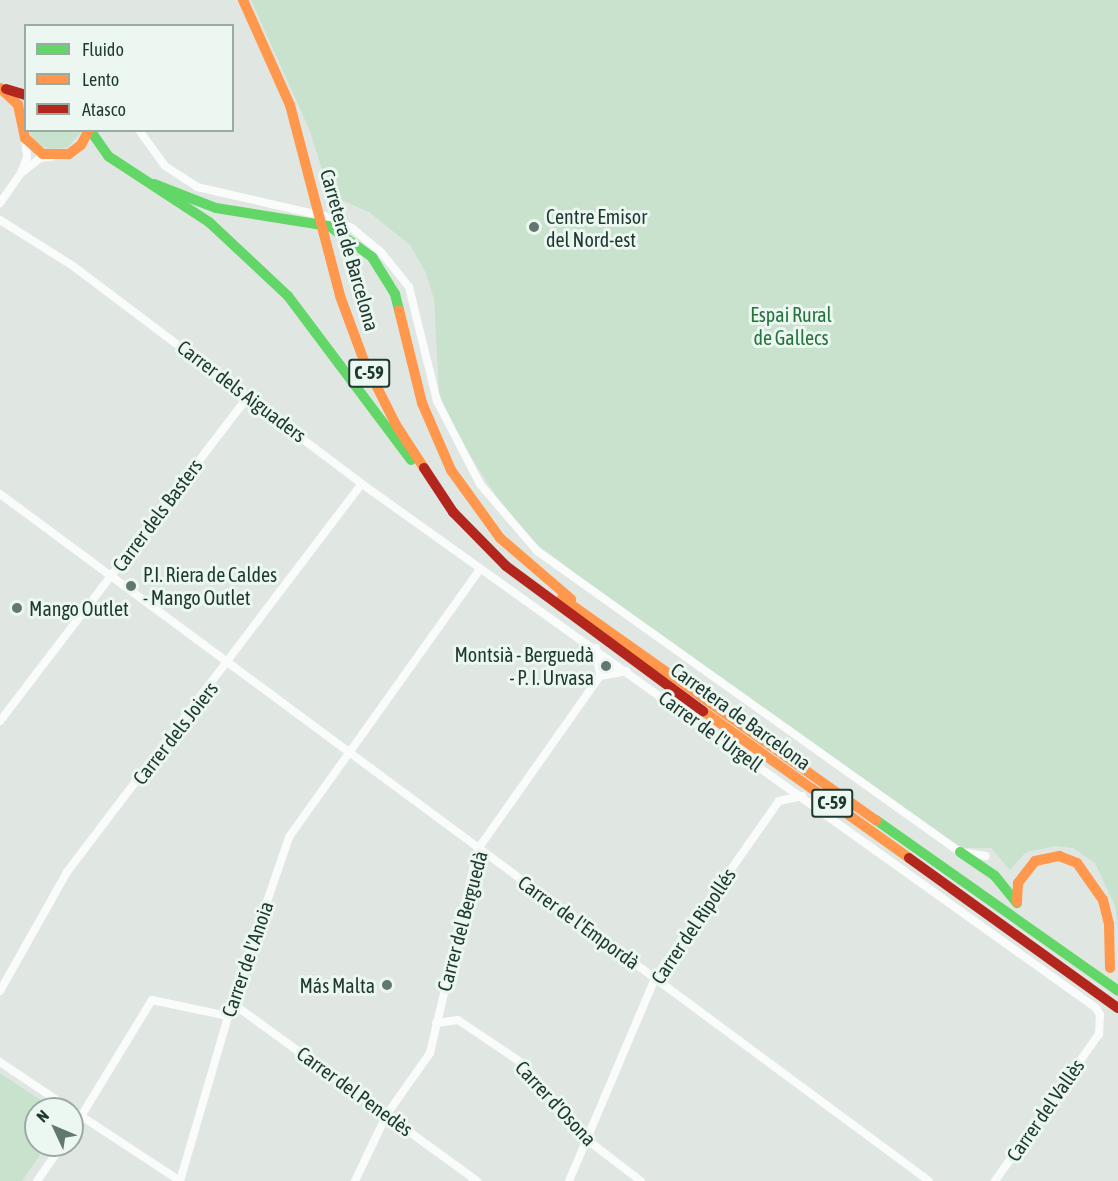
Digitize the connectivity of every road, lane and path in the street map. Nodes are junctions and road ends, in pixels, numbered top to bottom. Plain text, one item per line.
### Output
1 (243, 0) edge
2 (0, 88) edge
3 (24, 94) edge
4 (24, 113) edge
5 (25, 132) edge
6 (88, 132) edge
7 (90, 132) edge
8 (140, 132) edge
9 (25, 138) junction
10 (76, 150) junction
11 (108, 156) junction
12 (54, 157) junction
13 (21, 173) junction
14 (154, 184) junction
15 (0, 203) edge
16 (0, 220) edge
17 (249, 395) junction
18 (362, 484) junction
19 (0, 494) edge
20 (446, 498) junction
21 (453, 512) junction
22 (480, 569) junction
23 (111, 576) junction
24 (588, 614) junction
25 (596, 648) junction
26 (231, 661) junction
27 (627, 671) junction
28 (600, 676) junction
29 (0, 721) edge
30 (347, 753) junction
31 (802, 796) junction
32 (478, 849) junction
33 (960, 852) junction
34 (986, 856) dead end
35 (1017, 902) junction
36 (1011, 946) junction
37 (1055, 948) junction
38 (1110, 968) dead end
39 (655, 978) junction
40 (0, 991) edge
41 (1118, 991) edge
42 (232, 1003) junction
43 (1118, 1010) edge
44 (228, 1016) junction
45 (436, 1023) junction
46 (1095, 1040) joint
47 (0, 1062) edge
48 (52, 1097) edge
49 (84, 1114) edge
50 (387, 1114) junction
51 (84, 1118) edge
52 (586, 1139) junction
53 (54, 1157) edge
54 (576, 1166) junction
55 (37, 1181) edge
56 (180, 1181) edge
57 (355, 1181) edge
58 (477, 1181) edge
59 (563, 1181) edge
60 (569, 1181) edge
61 (641, 1181) edge
62 (929, 1181) edge
63 (995, 1181) edge

1 - 20 main road, Carretera de Barcelona / C-59
2 - 3 main road
2 - 4 main road
5 - 9 main road
6 - 10 main road
7 - 11 main road
8 - 33 street
9 - 12 main road
9 - 13 street
10 - 11 main road
10 - 12 main road
11 - 14 main road
12 - 13 street
13 - 15 street
14 - 21 main road
14 - 24 main road
16 - 17 street, Carrer dels Aiguaders
17 - 18 street, Carrer dels Aiguaders
17 - 23 street, Carrer dels Basters
18 - 22 street, Carrer dels Aiguaders
18 - 26 street, Carrer dels Joiers
19 - 23 street, Carrer de l'Empordà
20 - 21 main road, Carretera de Barcelona / C-59
20 - 24 main road, Carretera de Barcelona / C-59
21 - 43 main road, Carretera de Barcelona / C-59
22 - 25 street, Carrer de l'Urgell
22 - 30 street
23 - 26 street, Carrer de l'Empordà
23 - 29 street, Carrer dels Basters
24 - 37 main road, Carretera de Barcelona / C-59
25 - 27 street, Carrer de l'Urgell
25 - 28 street
26 - 30 street, Carrer de l'Empordà
26 - 40 street, Carrer dels Joiers
27 - 28 street
27 - 31 street, Carrer de l'Urgell
28 - 32 street, Carrer del Berguedà
30 - 32 street, Carrer de l'Empordà
30 - 42 street, Carrer de l'Anoia
31 - 36 street, Carrer de l'Urgell
31 - 39 street, Carrer del Ripollés
32 - 39 street, Carrer de l'Empordà
32 - 45 street, Carrer del Berguedà
33 - 34 street
33 - 35 main road
35 - 37 main road
35 - 38 main road
36 - 43 main road
36 - 46 street, Carrer de l'Urgell
37 - 41 main road, Carretera de Barcelona / C-59
39 - 52 street, Carrer del Ripollés
39 - 62 street, Carrer de l'Empordà
42 - 44 street, Carrer de l'Anoia
42 - 50 street, Carrer del Penedès
44 - 49 street
44 - 56 street, Carrer de l'Anoia
45 - 50 street, Carrer del Berguedà
45 - 52 street, Carrer d'Osona
46 - 63 street, Carrer del Vallès
47 - 48 street
50 - 57 street, Carrer del Berguedà
50 - 58 street, Carrer del Penedès
51 - 56 street
52 - 54 street, Carrer del Ripollés
52 - 61 street, Carrer d'Osona
53 - 55 street
54 - 59 street
54 - 60 street, Carrer del Ripollés

